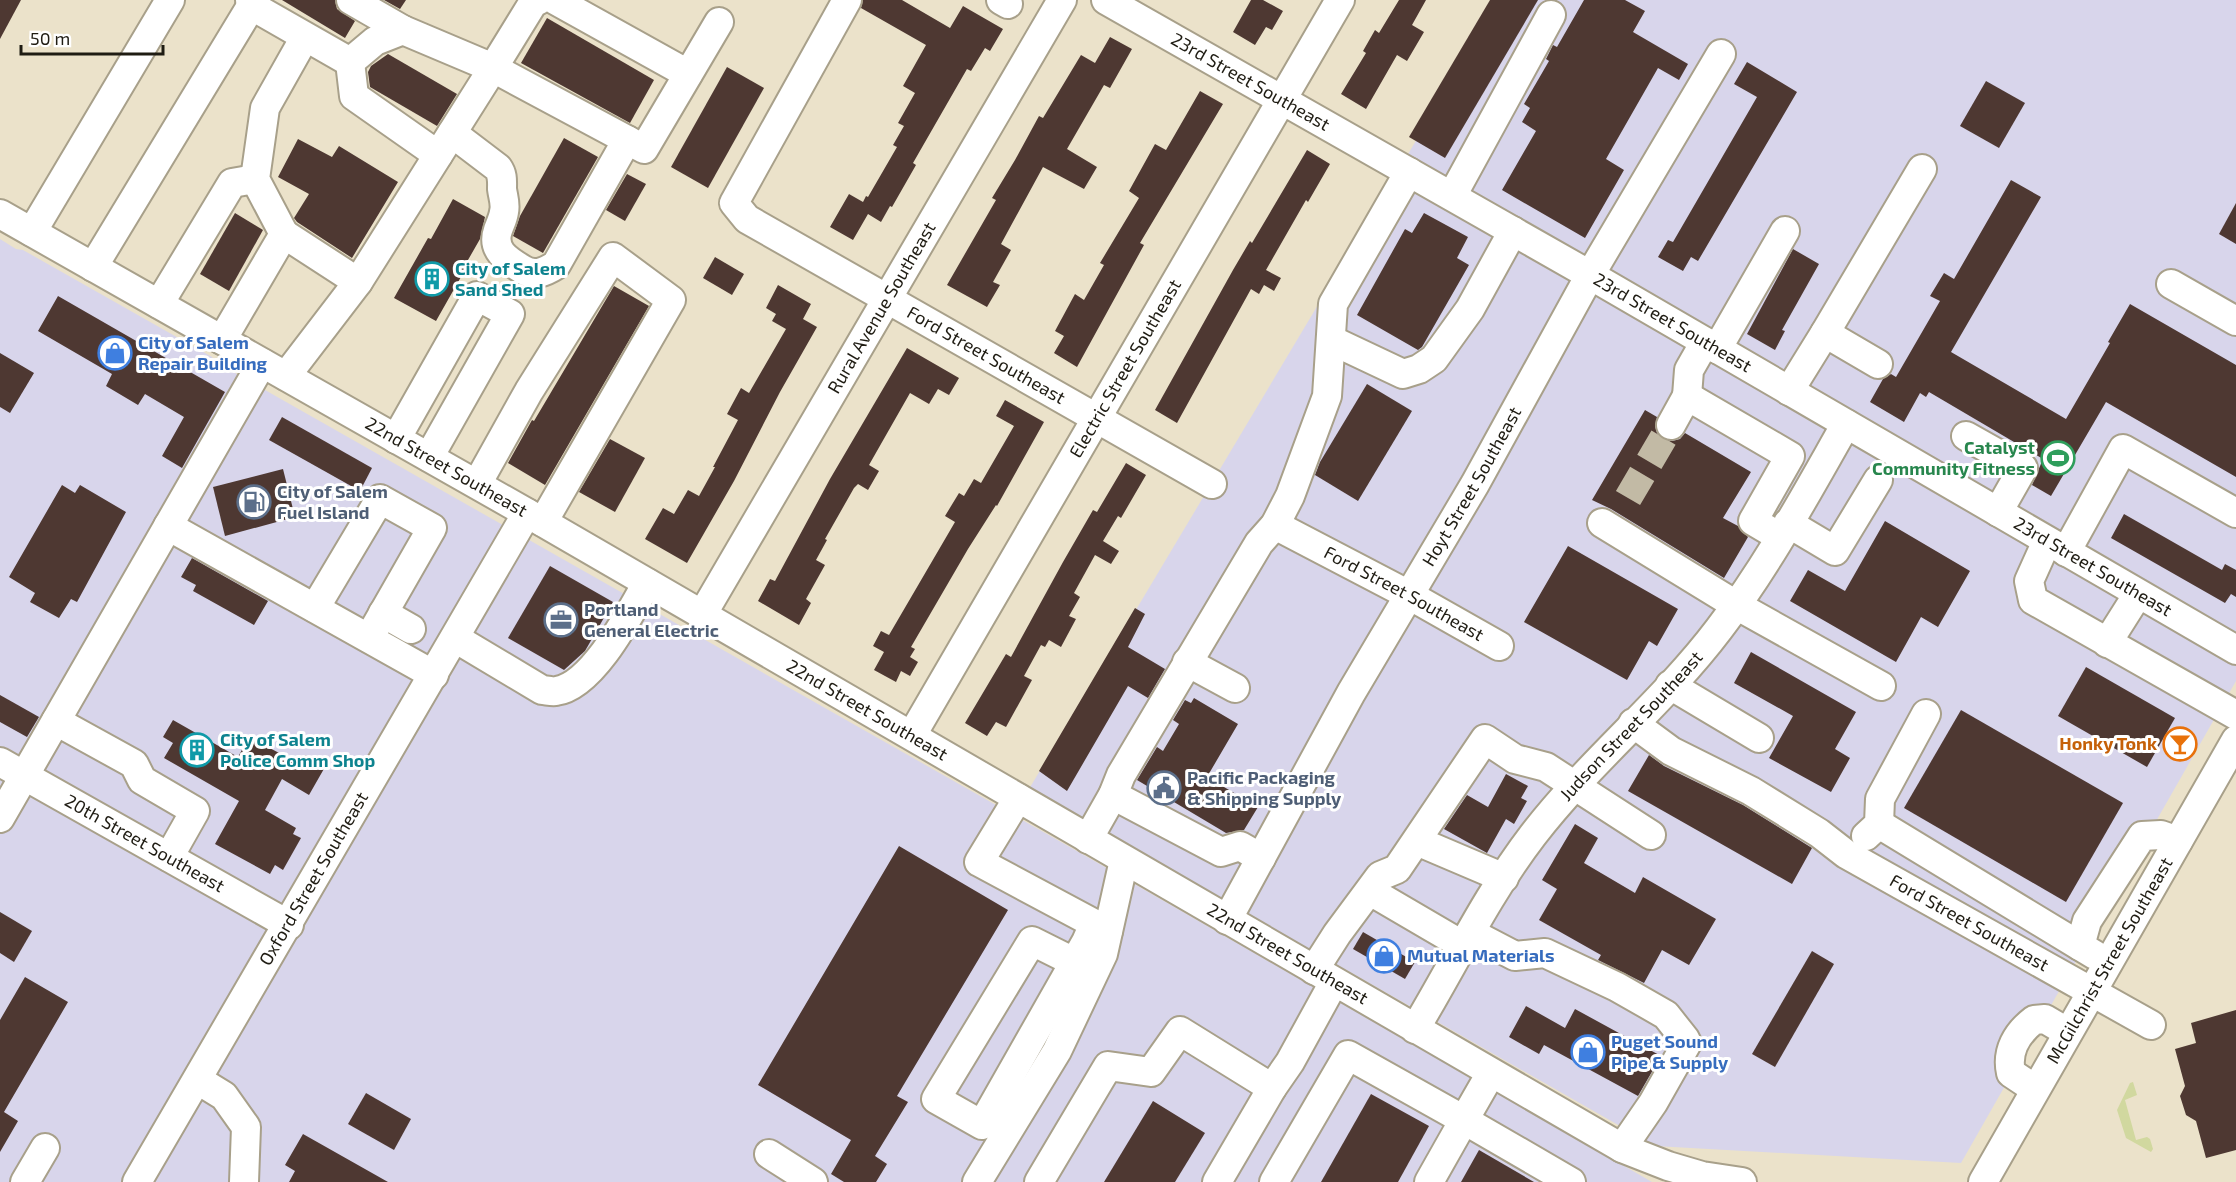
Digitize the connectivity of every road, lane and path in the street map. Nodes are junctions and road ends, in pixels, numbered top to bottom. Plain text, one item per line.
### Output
1 (170, 0) edge
2 (351, 0) edge
3 (539, 0) edge
4 (555, 0) edge
5 (847, 0) edge
6 (1062, 0) edge
7 (1106, 0) edge
8 (1340, 0) edge
9 (252, 2) edge
10 (1551, 15) dead end
11 (719, 22) dead end
12 (403, 30) junction
13 (305, 37) junction
14 (1721, 54) dead end
15 (350, 62) junction
16 (493, 68) junction
17 (688, 74) junction
18 (1282, 100) junction
19 (627, 140) junction
20 (445, 144) junction
21 (1922, 169) dead end
22 (1409, 172) junction
23 (255, 178) junction
24 (1452, 196) junction
25 (0, 214) edge
26 (1513, 231) junction
27 (1785, 231) dead end
28 (32, 232) junction
29 (284, 234) junction
30 (93, 267) junction
31 (1590, 275) junction
32 (358, 282) junction
33 (2171, 284) dead end
34 (886, 299) junction
35 (159, 304) junction
36 (2236, 321) edge
37 (1825, 333) junction
38 (222, 340) junction
39 (1331, 340) junction
40 (1711, 345) junction
41 (1878, 364) dead end
42 (274, 369) junction
43 (1789, 391) junction
44 (1687, 396) junction
45 (1097, 419) junction
46 (1846, 424) junction
47 (1671, 425) tunnel mouth
48 (1966, 436) dead end
49 (396, 439) junction
50 (429, 457) junction
51 (1777, 479) junction
52 (1878, 480) dead end
53 (477, 484) junction
54 (1212, 484) dead end
55 (1805, 495) junction
56 (1998, 512) junction
57 (2236, 513) edge
58 (535, 518) junction
59 (1602, 523) dead end
60 (1275, 525) junction
61 (168, 526) junction
62 (1784, 530) junction
63 (2056, 546) junction
64 (647, 583) junction
65 (2138, 594) junction
66 (1409, 595) junction
67 (1736, 605) junction
68 (315, 608) junction
69 (383, 613) junction
70 (702, 615) junction
71 (411, 629) dead end
72 (369, 638) junction
73 (455, 638) junction
74 (2107, 643) junction
75 (1499, 646) dead end
76 (2236, 650) edge
77 (1187, 662) junction
78 (434, 675) junction
79 (1670, 685) junction
80 (1881, 686) dead end
81 (1235, 688) dead end
82 (1926, 714) dead end
83 (2236, 715) edge
84 (56, 721) junction
85 (1633, 723) junction
86 (912, 735) junction
87 (1759, 738) dead end
88 (2236, 740) edge
89 (12, 768) edge
90 (1575, 785) junction
91 (1113, 795) junction
92 (1018, 798) junction
93 (0, 818) edge
94 (1879, 824) junction
95 (1651, 835) dead end
96 (1088, 839) junction
97 (1417, 840) junction
98 (2178, 841) junction
99 (1846, 854) junction
100 (169, 857) junction
101 (1261, 858) junction
102 (1124, 860) junction
103 (1943, 863) junction
104 (1504, 878) junction
105 (1370, 891) junction
106 (1925, 897) junction
107 (1227, 920) junction
108 (289, 925) junction
109 (1101, 927) junction
110 (1468, 939) junction
111 (2080, 946) junction
112 (1074, 963) junction
113 (2107, 963) junction
114 (1324, 976) junction
115 (2091, 990) junction
116 (2151, 1025) dead end
117 (1415, 1029) junction
118 (2067, 1032) junction
119 (1491, 1073) junction
120 (198, 1080) junction
121 (1272, 1088) junction
122 (2035, 1089) junction
123 (1464, 1119) junction
124 (45, 1148) dead end
125 (1622, 1148) junction
126 (770, 1154) dead end
127 (1701, 1179) edge
128 (25, 1182) edge
129 (137, 1182) edge
130 (244, 1182) edge
131 (813, 1182) edge
132 (977, 1182) edge
133 (1039, 1182) edge
134 (1217, 1182) edge
135 (1274, 1182) edge
136 (1429, 1182) edge
137 (1571, 1182) edge
138 (1742, 1182) edge
139 (1983, 1182) edge

1 - 28 street
2 - 12 street
3 - 16 street
4 - 17 street
5 - 34 street, Ford Street Southeast
6 - 34 street, Rural Avenue Southeast
7 - 18 street, 23rd Street Southeast
8 - 18 street, Electric Street Southeast
9 - 13 street
9 - 30 street
10 - 24 street
11 - 17 street
12 - 15 street
12 - 16 street
13 - 15 street
13 - 23 street
14 - 31 street, Hoyt Street Southeast
15 - 20 street
16 - 19 street
16 - 20 street
17 - 19 street
18 - 22 street, 23rd Street Southeast
18 - 45 street, Electric Street Southeast
19 - 20 street
20 - 32 street
21 - 37 street
22 - 24 street, 23rd Street Southeast
22 - 39 street
23 - 29 street
23 - 35 street
24 - 26 street, 23rd Street Southeast
25 - 28 street, 22nd Street Southeast
26 - 31 street, 23rd Street Southeast
26 - 39 street
27 - 40 street
28 - 30 street, 22nd Street Southeast
29 - 32 street
29 - 38 street
30 - 35 street, 22nd Street Southeast
31 - 40 street, 23rd Street Southeast
31 - 66 street, Hoyt Street Southeast
32 - 42 street
33 - 36 street
34 - 45 street, Ford Street Southeast
34 - 70 street, Rural Avenue Southeast
35 - 38 street, 22nd Street Southeast
37 - 41 street
37 - 43 street
38 - 42 street, 22nd Street Southeast
39 - 60 street
40 - 43 street, 23rd Street Southeast
40 - 44 street
42 - 49 street, 22nd Street Southeast
42 - 61 street
43 - 46 street, 23rd Street Southeast
44 - 47 street
44 - 51 street
45 - 54 street, Ford Street Southeast
45 - 86 street, Electric Street Southeast
46 - 55 street, Judson Street Southeast
46 - 56 street, 23rd Street Southeast
48 - 56 street
49 - 50 street, 22nd Street Southeast
49 - 50 street
50 - 53 street, 22nd Street Southeast
51 - 55 street
51 - 62 street
52 - 62 street
53 - 58 street, 22nd Street Southeast
53 - 58 street, Oxford Street Southeast
55 - 62 street, Judson Street Southeast
56 - 63 street, 23rd Street Southeast
57 - 63 street
58 - 64 street, 22nd Street Southeast
58 - 73 street, Oxford Street Southeast
59 - 67 street
60 - 66 street, Ford Street Southeast
60 - 77 street
61 - 68 street
61 - 84 street
62 - 67 street, Judson Street Southeast
63 - 65 street, 23rd Street Southeast
63 - 74 street
64 - 70 street, 22nd Street Southeast
64 - 73 street
65 - 74 street
65 - 76 street, 23rd Street Southeast
66 - 75 street, Ford Street Southeast
66 - 101 street, Hoyt Street Southeast
67 - 79 street, Judson Street Southeast
67 - 80 street
68 - 69 street
68 - 72 street
69 - 71 street
69 - 72 street
70 - 86 street, 22nd Street Southeast
72 - 78 street
73 - 78 street, Oxford Street Southeast
74 - 83 street
77 - 81 street
77 - 91 street
78 - 108 street, Oxford Street Southeast
79 - 85 street, Judson Street Southeast
79 - 87 street
82 - 94 street
84 - 89 street
84 - 100 street
85 - 90 street, Judson Street Southeast
85 - 99 street, Ford Street Southeast
86 - 92 street, 22nd Street Southeast
88 - 98 street, McGilchrist Street Southeast
89 - 93 street
89 - 100 street, 20th Street Southeast
90 - 95 street
90 - 97 street
90 - 104 street, Judson Street Southeast
91 - 96 street
91 - 101 street
92 - 96 street, 22nd Street Southeast
92 - 109 street
94 - 99 street
94 - 103 street
96 - 102 street, 22nd Street Southeast
97 - 104 street
97 - 105 street
98 - 111 street
98 - 113 street, McGilchrist Street Southeast
99 - 106 street, Ford Street Southeast
100 - 108 street, 20th Street Southeast
101 - 107 street, Hoyt Street Southeast
102 - 107 street, 22nd Street Southeast
102 - 109 street
103 - 106 street
103 - 111 street
104 - 110 street, Judson Street Southeast
105 - 110 street
105 - 114 street
106 - 115 street, Ford Street Southeast
107 - 114 street, 22nd Street Southeast
108 - 120 street, Oxford Street Southeast
109 - 112 street
109 - 132 street
110 - 117 street, Judson Street Southeast
110 - 125 street
111 - 113 street
112 - 112 street
113 - 115 street, McGilchrist Street Southeast
114 - 117 street, 22nd Street Southeast
114 - 121 street
115 - 116 street, Ford Street Southeast
115 - 118 street, McGilchrist Street Southeast
117 - 119 street, 22nd Street Southeast
118 - 122 street, McGilchrist Street Southeast
118 - 122 street
119 - 123 street
119 - 125 street, 22nd Street Southeast
120 - 129 street, Oxford Street Southeast
120 - 130 street
121 - 133 street
121 - 134 street
122 - 139 street, McGilchrist Street Southeast
123 - 135 street
123 - 136 street
123 - 137 street
124 - 128 street
125 - 127 street, 22nd Street Southeast
126 - 131 street
127 - 138 street, 22nd Street Southeast

